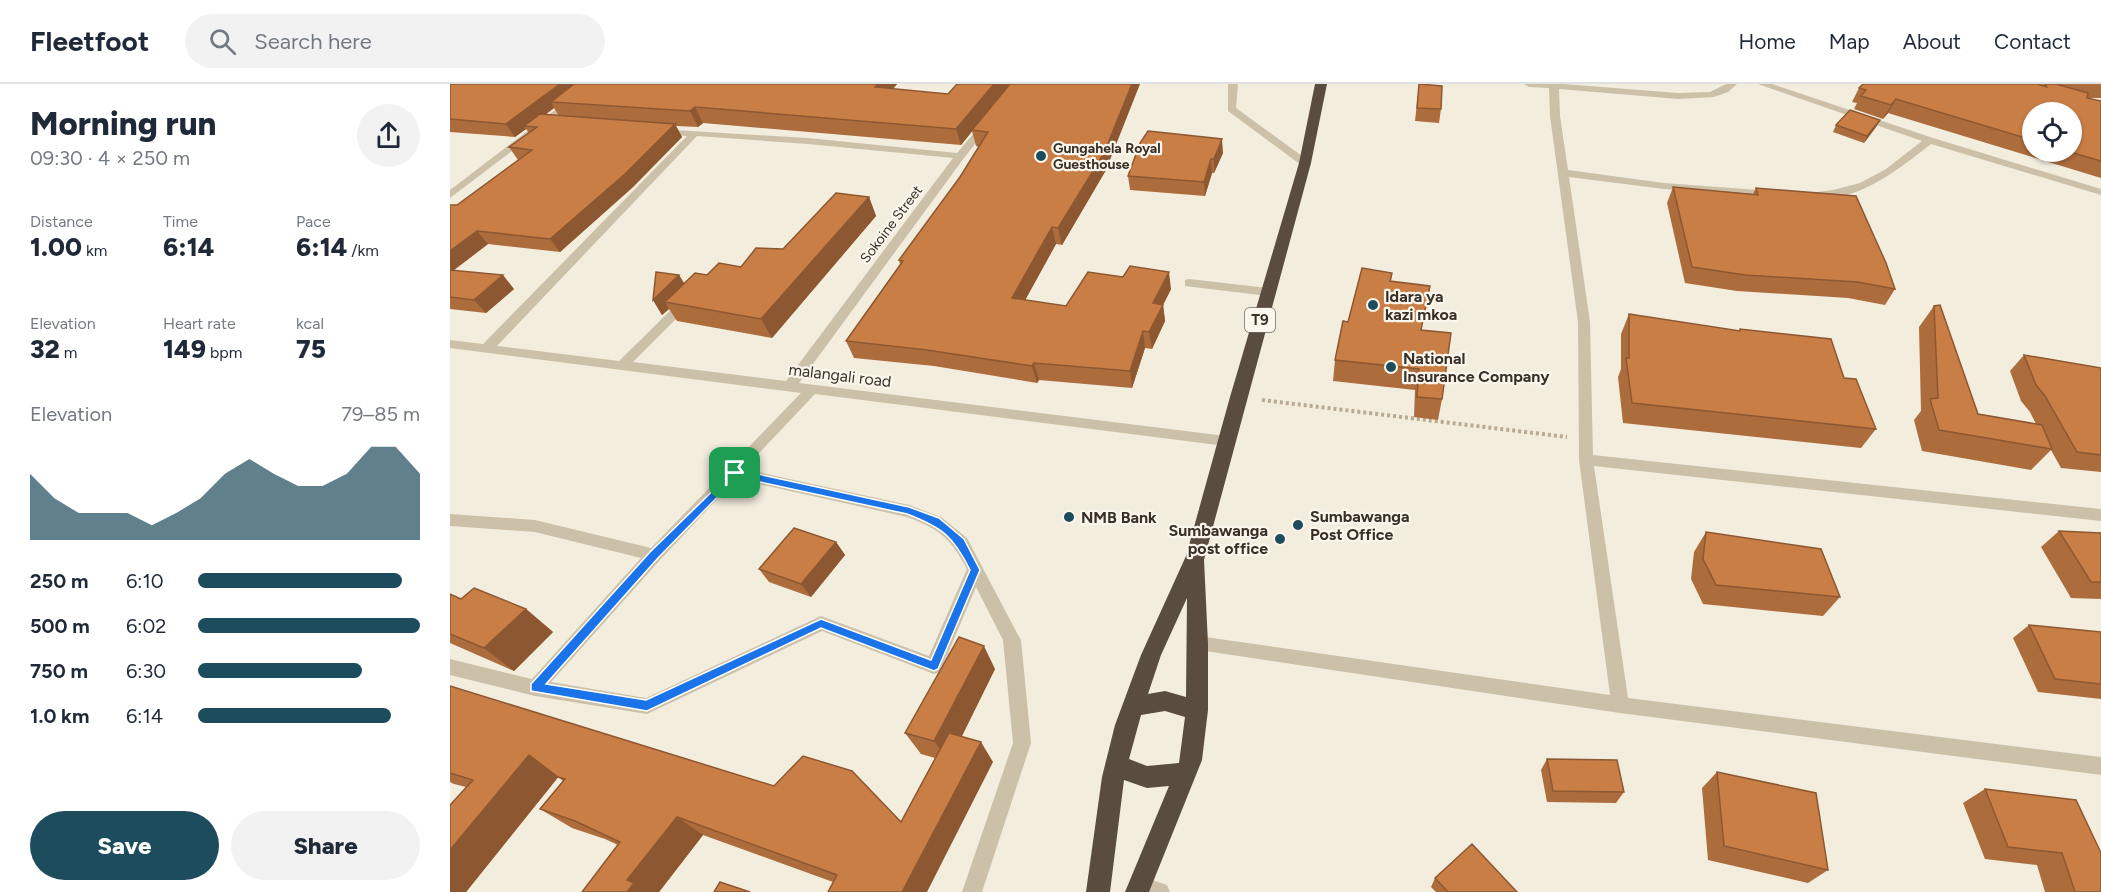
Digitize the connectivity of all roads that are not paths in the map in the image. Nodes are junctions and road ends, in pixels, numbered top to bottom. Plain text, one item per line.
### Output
1 (596, 84) edge
2 (1233, 84) edge
3 (1322, 84) edge
4 (1529, 84) edge
5 (1732, 84) edge
6 (1763, 84) edge
7 (1554, 86) junction
8 (997, 111) edge
9 (546, 122) junction
10 (557, 123) edge
11 (649, 130) edge
12 (695, 133) junction
13 (1929, 140) junction
14 (960, 156) junction
15 (1305, 163) junction
16 (1563, 173) junction
17 (2101, 192) edge
18 (450, 195) edge
19 (1189, 283) dead end
20 (696, 292) edge
21 (1268, 292) junction
22 (450, 344) edge
23 (486, 349) junction
24 (622, 365) junction
25 (790, 386) junction
26 (813, 388) junction
27 (1226, 441) junction
28 (1586, 460) junction
29 (735, 473) junction
30 (2101, 515) edge
31 (450, 520) edge
32 (654, 555) junction
33 (1196, 556) junction
34 (975, 570) junction
35 (1198, 644) junction
36 (450, 667) edge
37 (535, 688) junction
38 (1620, 705) junction
39 (1133, 706) junction
40 (1197, 710) junction
41 (1116, 766) junction
42 (2101, 766) edge
43 (1186, 773) junction
44 (1145, 890) edge
45 (972, 892) edge
46 (1098, 892) edge

1 - 9 street
2 - 15 street
3 - 15 highway, T9
4 - 7 street
5 - 7 street
6 - 13 street
7 - 16 street
8 - 14 street, Sokoine Street
9 - 10 street
9 - 18 street
11 - 12 street
12 - 14 street
12 - 23 street
13 - 16 street
13 - 17 street
14 - 25 street, Sokoine Street
15 - 21 highway, T9
16 - 28 street
19 - 21 street
20 - 24 street
21 - 27 highway, T9
22 - 23 street, malangali road
23 - 24 street, malangali road
24 - 25 street, malangali road
25 - 26 street, malangali road
26 - 27 street, malangali road
26 - 29 street
27 - 33 highway, T9
28 - 30 street
28 - 38 street
29 - 32 street
29 - 34 street
31 - 32 street
32 - 37 street
33 - 35 highway, T9
33 - 39 highway, T9
34 - 37 street
34 - 45 street
35 - 38 street
35 - 40 highway, T9
36 - 37 street
38 - 42 street
39 - 40 highway
39 - 41 highway, T9
40 - 43 highway, T9
41 - 43 highway
41 - 46 highway, T9
43 - 44 highway, T9

